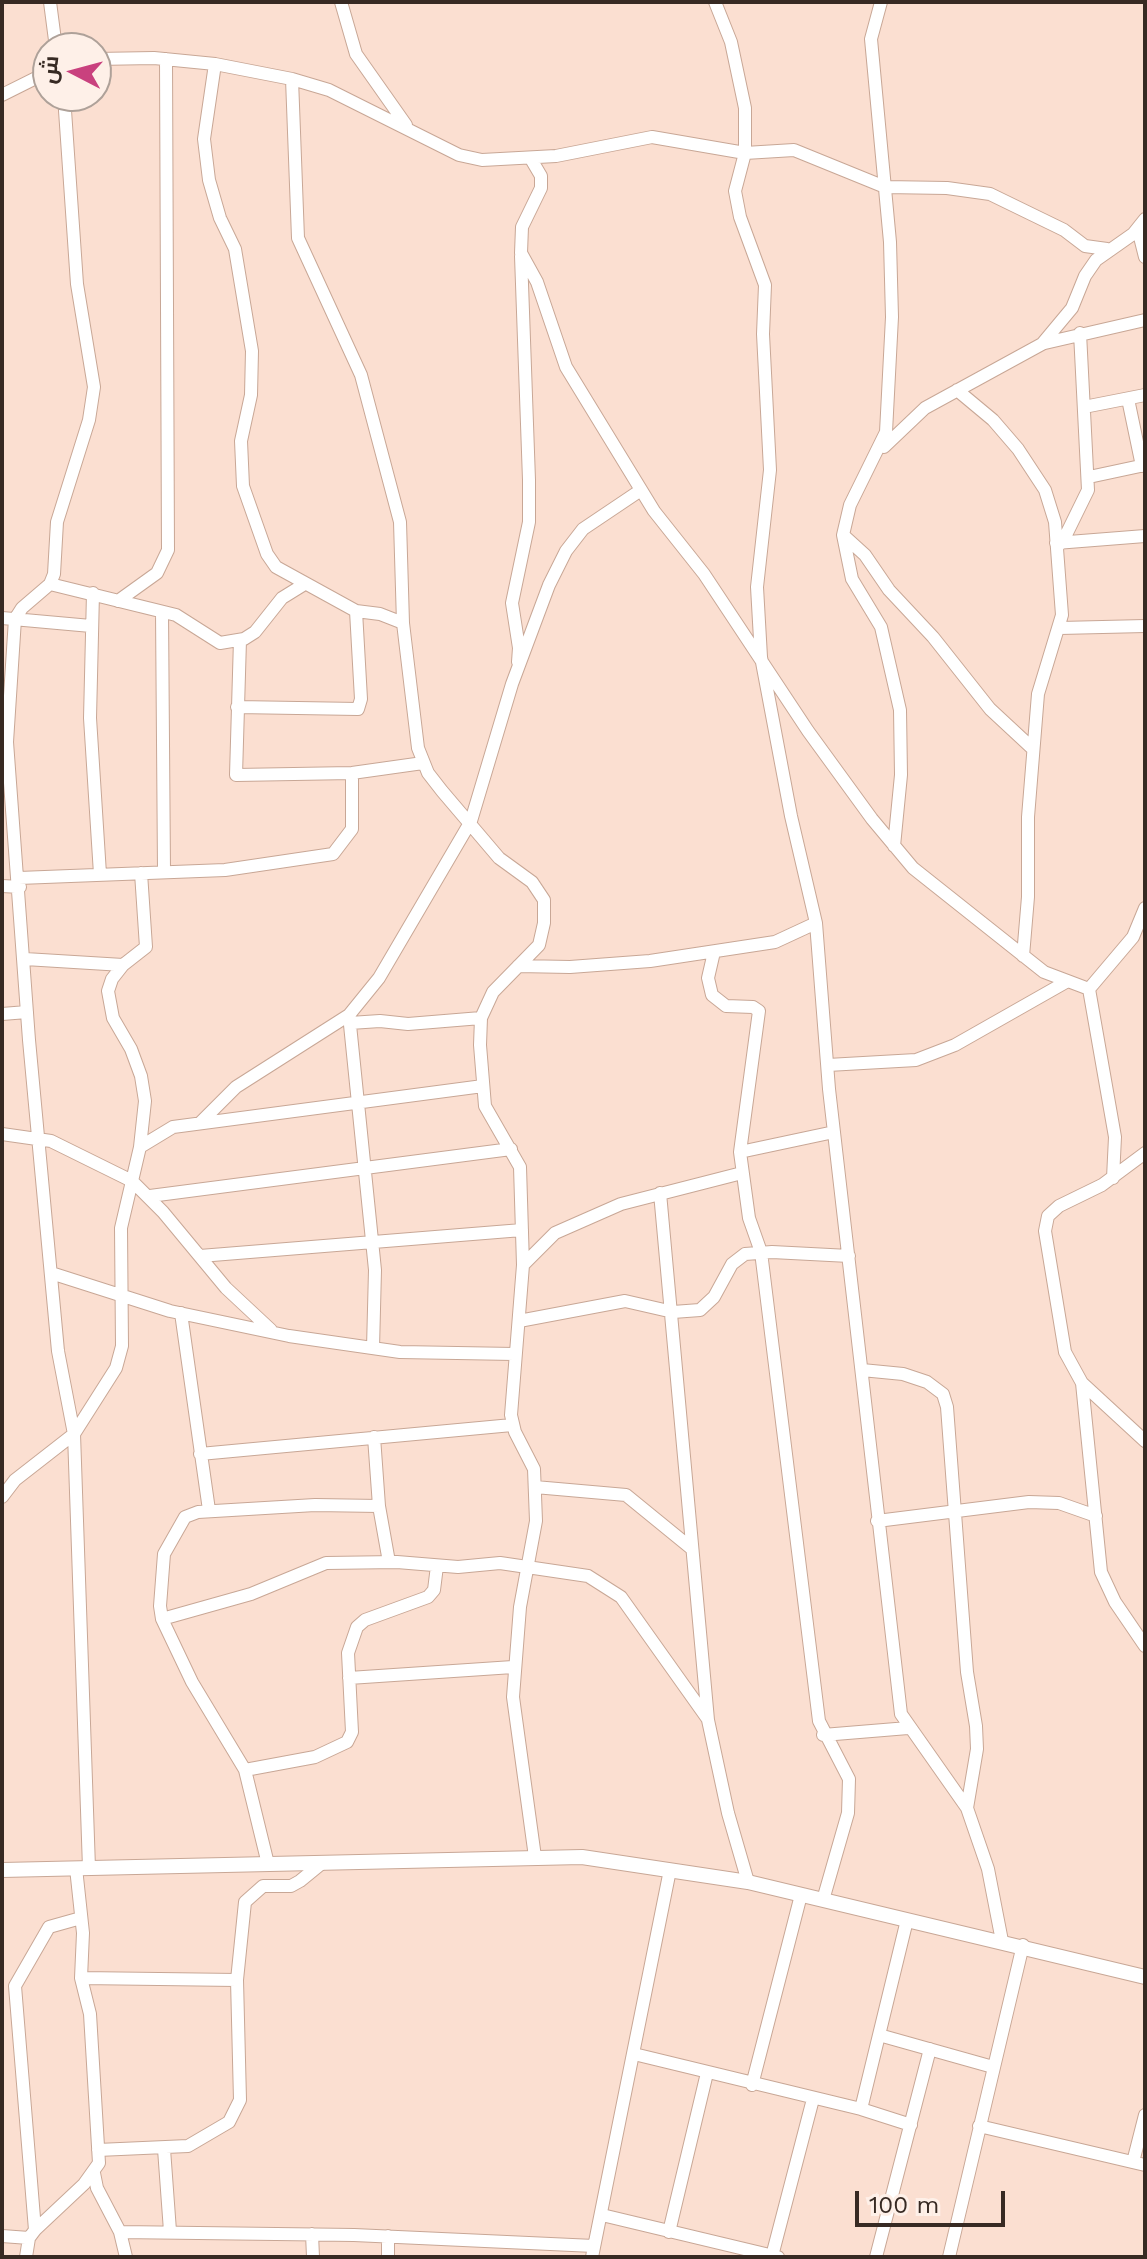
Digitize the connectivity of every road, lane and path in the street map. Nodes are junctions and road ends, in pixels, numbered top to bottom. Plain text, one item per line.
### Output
1 (50, 2) edge
2 (341, 2) edge
3 (715, 2) edge
4 (881, 2) edge
5 (54, 32) edge
6 (112, 59) edge
7 (166, 59) junction
8 (215, 64) junction
9 (292, 79) junction
10 (32, 80) edge
11 (2, 95) edge
12 (65, 112) edge
13 (410, 130) junction
14 (745, 153) junction
15 (531, 159) junction
16 (885, 187) junction
17 (1142, 224) edge
18 (1107, 249) junction
19 (521, 253) junction
20 (1145, 257) edge
21 (1145, 320) edge
22 (1080, 333) junction
23 (1042, 344) junction
24 (957, 390) junction
25 (1145, 395) edge
26 (1128, 399) junction
27 (1084, 407) junction
28 (874, 459) junction
29 (1144, 466) edge
30 (1089, 477) junction
31 (641, 490) junction
32 (843, 535) junction
33 (1145, 536) edge
34 (1059, 543) junction
35 (50, 584) junction
36 (303, 585) junction
37 (93, 593) junction
38 (118, 601) junction
39 (356, 611) junction
40 (162, 612) junction
41 (8, 618) edge
42 (403, 623) junction
43 (91, 626) junction
44 (1145, 626) edge
45 (1060, 628) junction
46 (240, 640) junction
47 (761, 657) junction
48 (517, 674) junction
49 (237, 707) junction
50 (5, 742) edge
51 (1032, 748) junction
52 (423, 763) junction
53 (352, 773) junction
54 (6, 814) edge
55 (471, 821) junction
56 (894, 846) junction
57 (164, 871) junction
58 (141, 873) junction
59 (100, 874) junction
60 (20, 882) junction
61 (2, 886) edge
62 (1145, 908) edge
63 (816, 923) junction
64 (714, 952) junction
65 (1023, 956) junction
66 (25, 959) junction
67 (123, 965) junction
68 (517, 966) junction
69 (1066, 982) junction
70 (1089, 989) junction
71 (27, 1012) junction
72 (2, 1014) edge
73 (481, 1018) junction
74 (350, 1019) junction
75 (828, 1065) junction
76 (483, 1086) junction
77 (361, 1103) junction
78 (201, 1122) junction
79 (834, 1132) junction
80 (2, 1134) edge
81 (40, 1137) junction
82 (140, 1147) junction
83 (511, 1149) junction
84 (740, 1152) junction
85 (1145, 1153) edge
86 (366, 1169) junction
87 (742, 1173) junction
88 (1113, 1178) junction
89 (132, 1181) junction
90 (660, 1193) junction
91 (150, 1196) junction
92 (522, 1230) junction
93 (372, 1241) junction
94 (761, 1252) junction
95 (200, 1256) junction
96 (849, 1256) junction
97 (523, 1265) junction
98 (51, 1273) junction
99 (120, 1295) junction
100 (673, 1312) junction
101 (181, 1313) junction
102 (519, 1321) junction
103 (273, 1333) junction
104 (373, 1348) junction
105 (514, 1354) junction
106 (862, 1370) junction
107 (1082, 1383) junction
108 (512, 1425) junction
109 (74, 1434) junction
110 (374, 1437) junction
111 (1145, 1441) edge
112 (200, 1454) junction
113 (535, 1487) junction
114 (2, 1497) edge
115 (379, 1506) junction
116 (209, 1510) junction
117 (955, 1510) junction
118 (1096, 1516) junction
119 (877, 1521) junction
120 (691, 1548) junction
121 (389, 1562) junction
122 (437, 1566) junction
123 (525, 1568) junction
124 (162, 1619) junction
125 (1145, 1646) edge
126 (513, 1667) junction
127 (349, 1678) junction
128 (708, 1720) junction
129 (908, 1728) junction
130 (823, 1735) junction
131 (245, 1770) junction
132 (967, 1808) junction
133 (535, 1857) junction
134 (322, 1863) junction
135 (268, 1864) junction
136 (82, 1868) junction
137 (2, 1870) edge
138 (670, 1870) junction
139 (748, 1882) junction
140 (801, 1895) junction
141 (823, 1900) junction
142 (81, 1918) junction
143 (907, 1920) junction
144 (1002, 1941) junction
145 (1023, 1945) junction
146 (1145, 1967) edge
147 (1122, 1973) junction
148 (1145, 1977) edge
149 (81, 1978) junction
150 (237, 1980) junction
151 (879, 2035) junction
152 (930, 2049) junction
153 (634, 2054) junction
154 (993, 2067) junction
155 (707, 2073) junction
156 (752, 2085) junction
157 (813, 2099) junction
158 (861, 2109) junction
159 (1145, 2115) edge
160 (911, 2125) junction
161 (979, 2126) junction
162 (164, 2149) junction
163 (98, 2150) junction
164 (1139, 2164) edge
165 (94, 2173) junction
166 (602, 2215) junction
167 (170, 2231) junction
168 (120, 2232) junction
169 (669, 2232) junction
170 (32, 2234) junction
171 (312, 2234) junction
172 (2, 2236) edge
173 (388, 2236) junction
174 (504, 2241) junction
175 (718, 2250) edge
176 (593, 2251) edge
177 (775, 2256) edge
178 (26, 2257) edge
179 (126, 2257) edge
180 (313, 2257) edge
181 (388, 2257) edge
182 (503, 2257) edge
183 (876, 2257) edge
184 (949, 2257) edge

1 - 5 street
2 - 13 street
3 - 14 street
4 - 16 street
6 - 7 street
7 - 8 street
7 - 38 street
8 - 9 street
8 - 36 street
9 - 13 street
9 - 42 street
10 - 11 street
12 - 35 street
13 - 15 street
14 - 15 street
14 - 16 street
14 - 47 street
15 - 19 street
16 - 18 street
16 - 28 street
17 - 18 street
17 - 20 street
18 - 23 street
19 - 31 street
19 - 48 street
21 - 22 street
22 - 23 street
22 - 27 street
23 - 24 street
24 - 28 street
24 - 34 street
25 - 26 street
26 - 27 street
26 - 29 street
27 - 30 street
28 - 32 street
29 - 30 street
30 - 34 street
31 - 47 street
31 - 48 street
32 - 51 street
32 - 56 street
33 - 34 street
34 - 45 street
35 - 37 street
35 - 41 street
36 - 39 street
36 - 46 street
37 - 38 street
37 - 43 street
38 - 40 street
39 - 42 street
39 - 49 street
40 - 46 street
40 - 57 street
41 - 43 street
41 - 50 street
42 - 52 street
43 - 59 street
44 - 45 street
45 - 51 street
46 - 49 street
47 - 56 street
47 - 63 street
48 - 55 street
49 - 53 street
50 - 54 street
51 - 65 street
52 - 53 street
52 - 55 street
53 - 57 street
54 - 60 street
55 - 68 street
55 - 74 street
56 - 65 street
57 - 58 street
58 - 59 street
58 - 67 street
59 - 60 street
60 - 61 street
60 - 66 street
62 - 70 street
63 - 64 street
63 - 75 street
64 - 68 street
64 - 84 street
65 - 69 street
66 - 67 street
66 - 71 street
67 - 82 street
68 - 73 street
69 - 70 street
69 - 75 street
70 - 88 street
71 - 72 street
71 - 81 street
73 - 74 street
73 - 76 street
74 - 77 street
74 - 78 street
75 - 79 street
76 - 77 street
76 - 83 street
77 - 78 street
77 - 86 street
78 - 82 street
79 - 84 street
79 - 96 street
80 - 81 street
81 - 89 street
81 - 98 street
82 - 89 street
83 - 86 street
83 - 92 street
84 - 87 street
85 - 88 street
86 - 91 street
86 - 93 street
87 - 90 street
87 - 94 street
88 - 107 street
89 - 91 street
89 - 99 street
90 - 97 street
90 - 100 street
91 - 95 street
92 - 93 street
92 - 97 street
93 - 95 street
93 - 104 street
94 - 96 street
94 - 100 street
94 - 130 street
95 - 103 street
96 - 106 street
97 - 102 street
98 - 99 street
98 - 109 street
99 - 101 street
99 - 109 street
100 - 102 street
100 - 120 street
101 - 103 street
101 - 112 street
102 - 105 street
103 - 104 street
104 - 105 street
105 - 108 street
106 - 117 street
106 - 119 street
107 - 111 street
107 - 118 street
108 - 110 street
108 - 113 street
109 - 114 street
109 - 136 street
110 - 112 street
110 - 115 street
112 - 116 street
113 - 120 street
113 - 123 street
115 - 116 street
115 - 121 street
116 - 124 street
117 - 118 street
117 - 119 street
117 - 132 street
118 - 125 street
119 - 129 street
120 - 128 street
121 - 122 street
121 - 124 street
122 - 123 street
122 - 127 street
123 - 126 street
123 - 128 street
124 - 131 street
126 - 127 street
126 - 133 street
127 - 131 street
128 - 139 street
129 - 130 street
129 - 132 street
130 - 141 street
131 - 135 street
132 - 144 street
133 - 134 street
133 - 138 street
134 - 135 street
134 - 150 street
135 - 136 street
136 - 137 street
136 - 142 street
138 - 139 street
138 - 153 street
139 - 140 street
140 - 141 street
140 - 156 street
141 - 143 street
142 - 149 street
142 - 170 street
143 - 144 street
143 - 151 street
144 - 145 street
145 - 147 street
145 - 154 street
146 - 147 street
147 - 148 street
149 - 150 street
149 - 163 street
150 - 162 street
151 - 152 street
151 - 158 street
152 - 154 street
152 - 160 street
153 - 155 street
153 - 166 street
154 - 161 street
155 - 156 street
155 - 169 street
156 - 157 street
157 - 158 street
157 - 177 street
158 - 160 street
159 - 164 street
160 - 183 street
161 - 164 street
161 - 184 street
162 - 163 street
162 - 167 street
163 - 165 street
165 - 168 street
165 - 170 street
166 - 169 street
166 - 176 street
167 - 168 street
167 - 171 street
168 - 179 street
169 - 175 street
170 - 172 street
170 - 178 street
171 - 173 street
171 - 180 street
173 - 174 street
173 - 181 street
174 - 176 street
174 - 182 street
175 - 177 street

